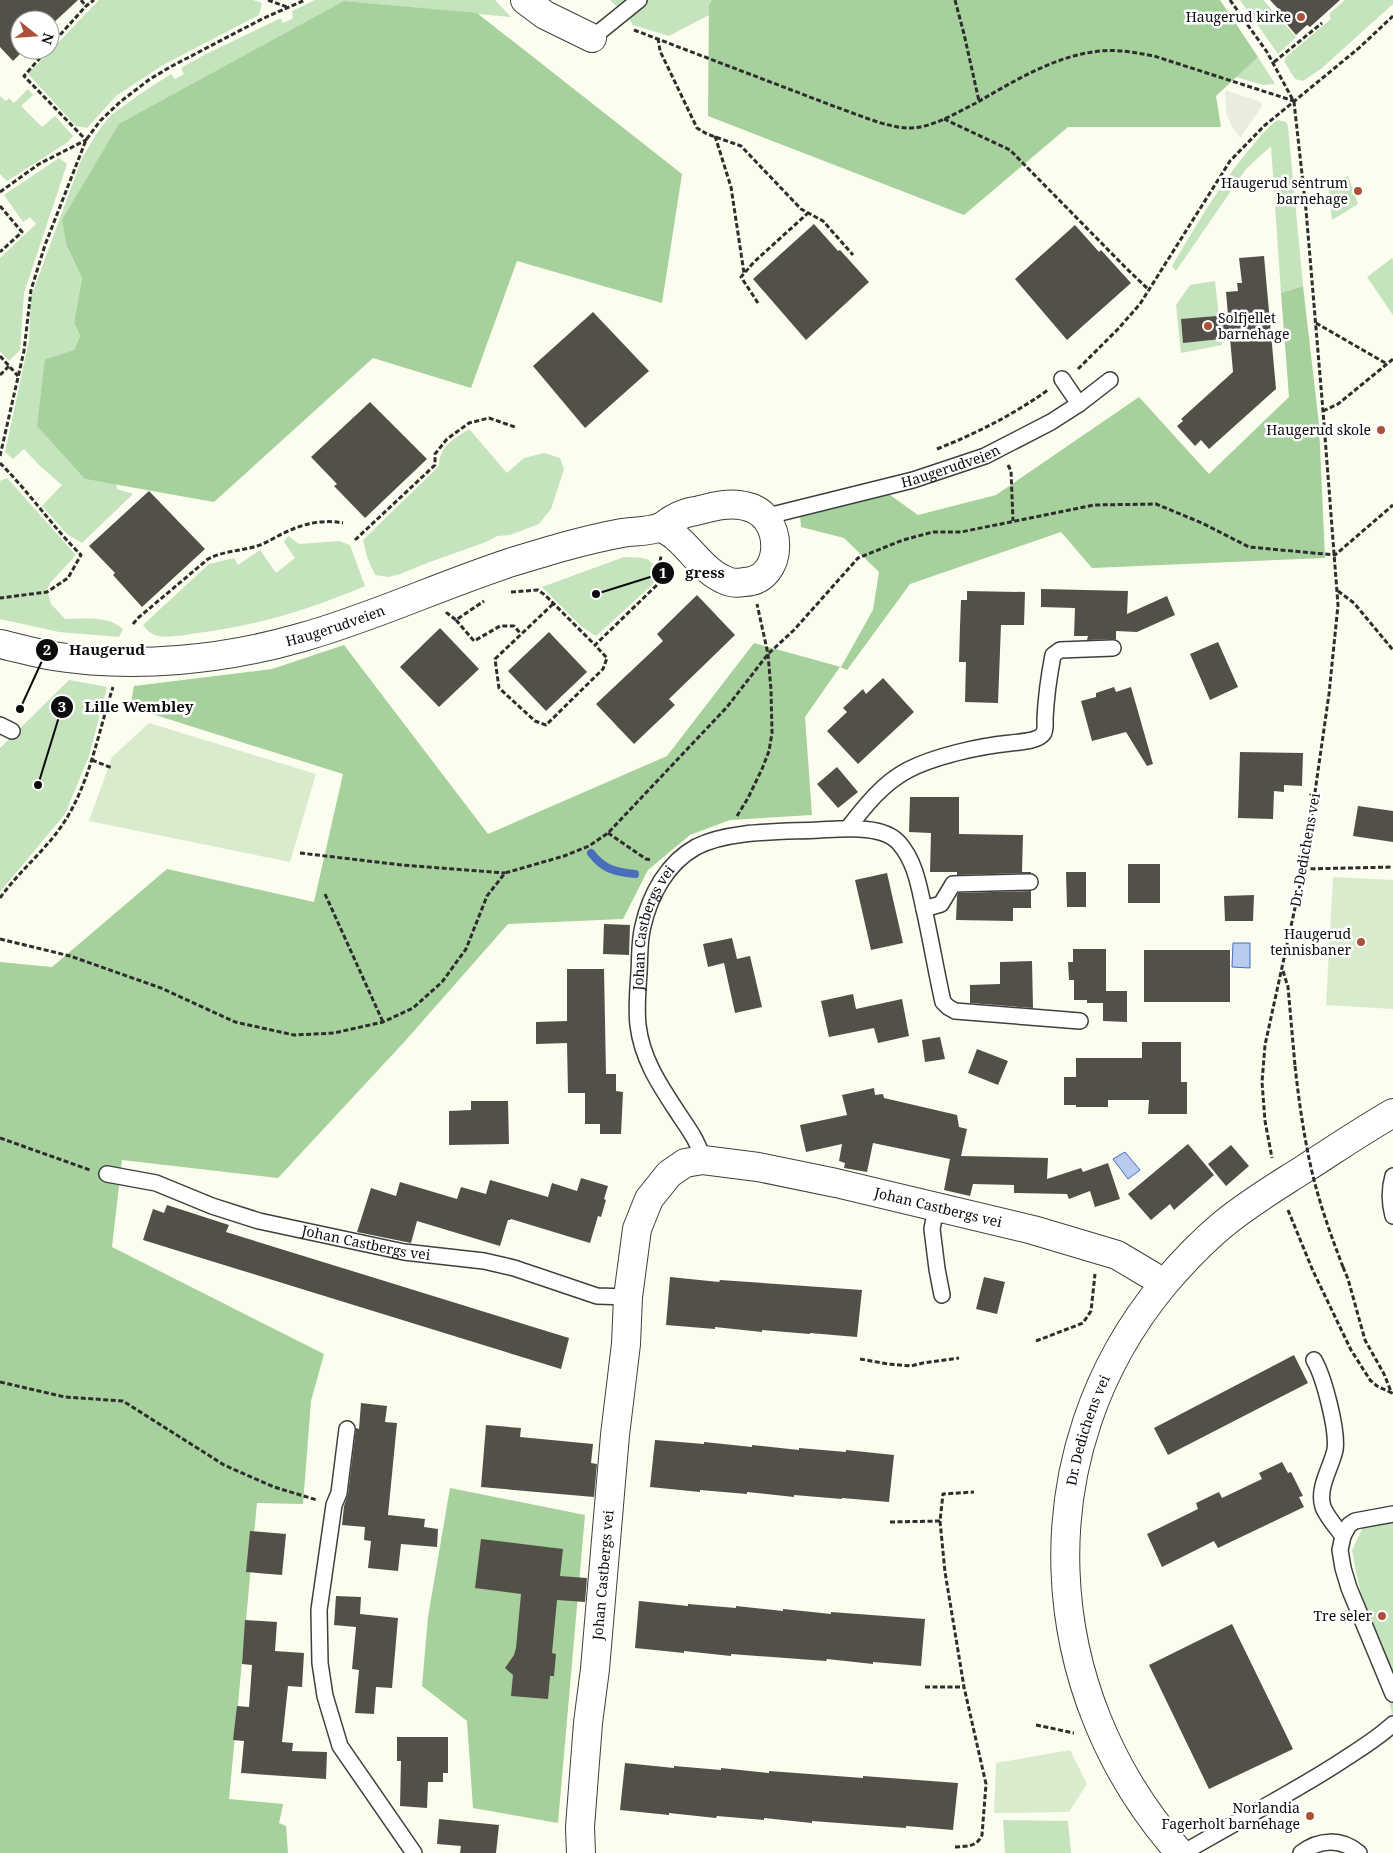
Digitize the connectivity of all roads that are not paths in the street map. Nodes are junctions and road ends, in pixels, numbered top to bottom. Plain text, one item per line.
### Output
1 (525, 0) edge
2 (638, 0) edge
3 (592, 38) joint
4 (1062, 379) road end
5 (1110, 380) dead end
6 (1079, 404) junction
7 (776, 514) dead end
8 (661, 540) road end
9 (0, 644) edge
10 (1113, 648) dead end
11 (848, 828) junction
12 (1030, 882) dead end
13 (924, 908) junction
14 (1080, 1021) dead end
15 (1393, 1113) edge
16 (703, 1160) junction
17 (107, 1174) road end
18 (1393, 1176) edge
19 (936, 1208) junction
20 (1393, 1216) edge
21 (1164, 1283) junction
22 (942, 1295) dead end
23 (628, 1297) junction
24 (1314, 1360) dead end
25 (347, 1429) dead end
26 (1393, 1514) edge
27 (1343, 1536) junction
28 (1393, 1694) edge
29 (1393, 1724) edge
30 (414, 1853) edge
31 (581, 1853) edge
32 (1182, 1853) edge
33 (1301, 1853) edge
34 (1359, 1853) edge

1 - 3 street
2 - 3 lane
4 - 6 lane
5 - 6 lane, Haugerudveien
6 - 7 lane, Haugerudveien
8 - 9 street, Haugerudveien
10 - 11 lane
11 - 13 lane, Johan Castbergs vei
11 - 16 lane, Johan Castbergs vei
12 - 13 lane
13 - 14 lane, Johan Castbergs vei
15 - 21 street, Dr. Dedichens vei
16 - 19 street, Johan Castbergs vei
16 - 23 street, Johan Castbergs vei
17 - 23 lane, Johan Castbergs vei
18 - 20 lane
19 - 21 street, Johan Castbergs vei
19 - 22 lane
21 - 32 street, Dr. Dedichens vei
23 - 31 street, Johan Castbergs vei
24 - 27 lane
25 - 30 lane
26 - 27 lane
27 - 28 lane
29 - 32 lane
33 - 34 lane

